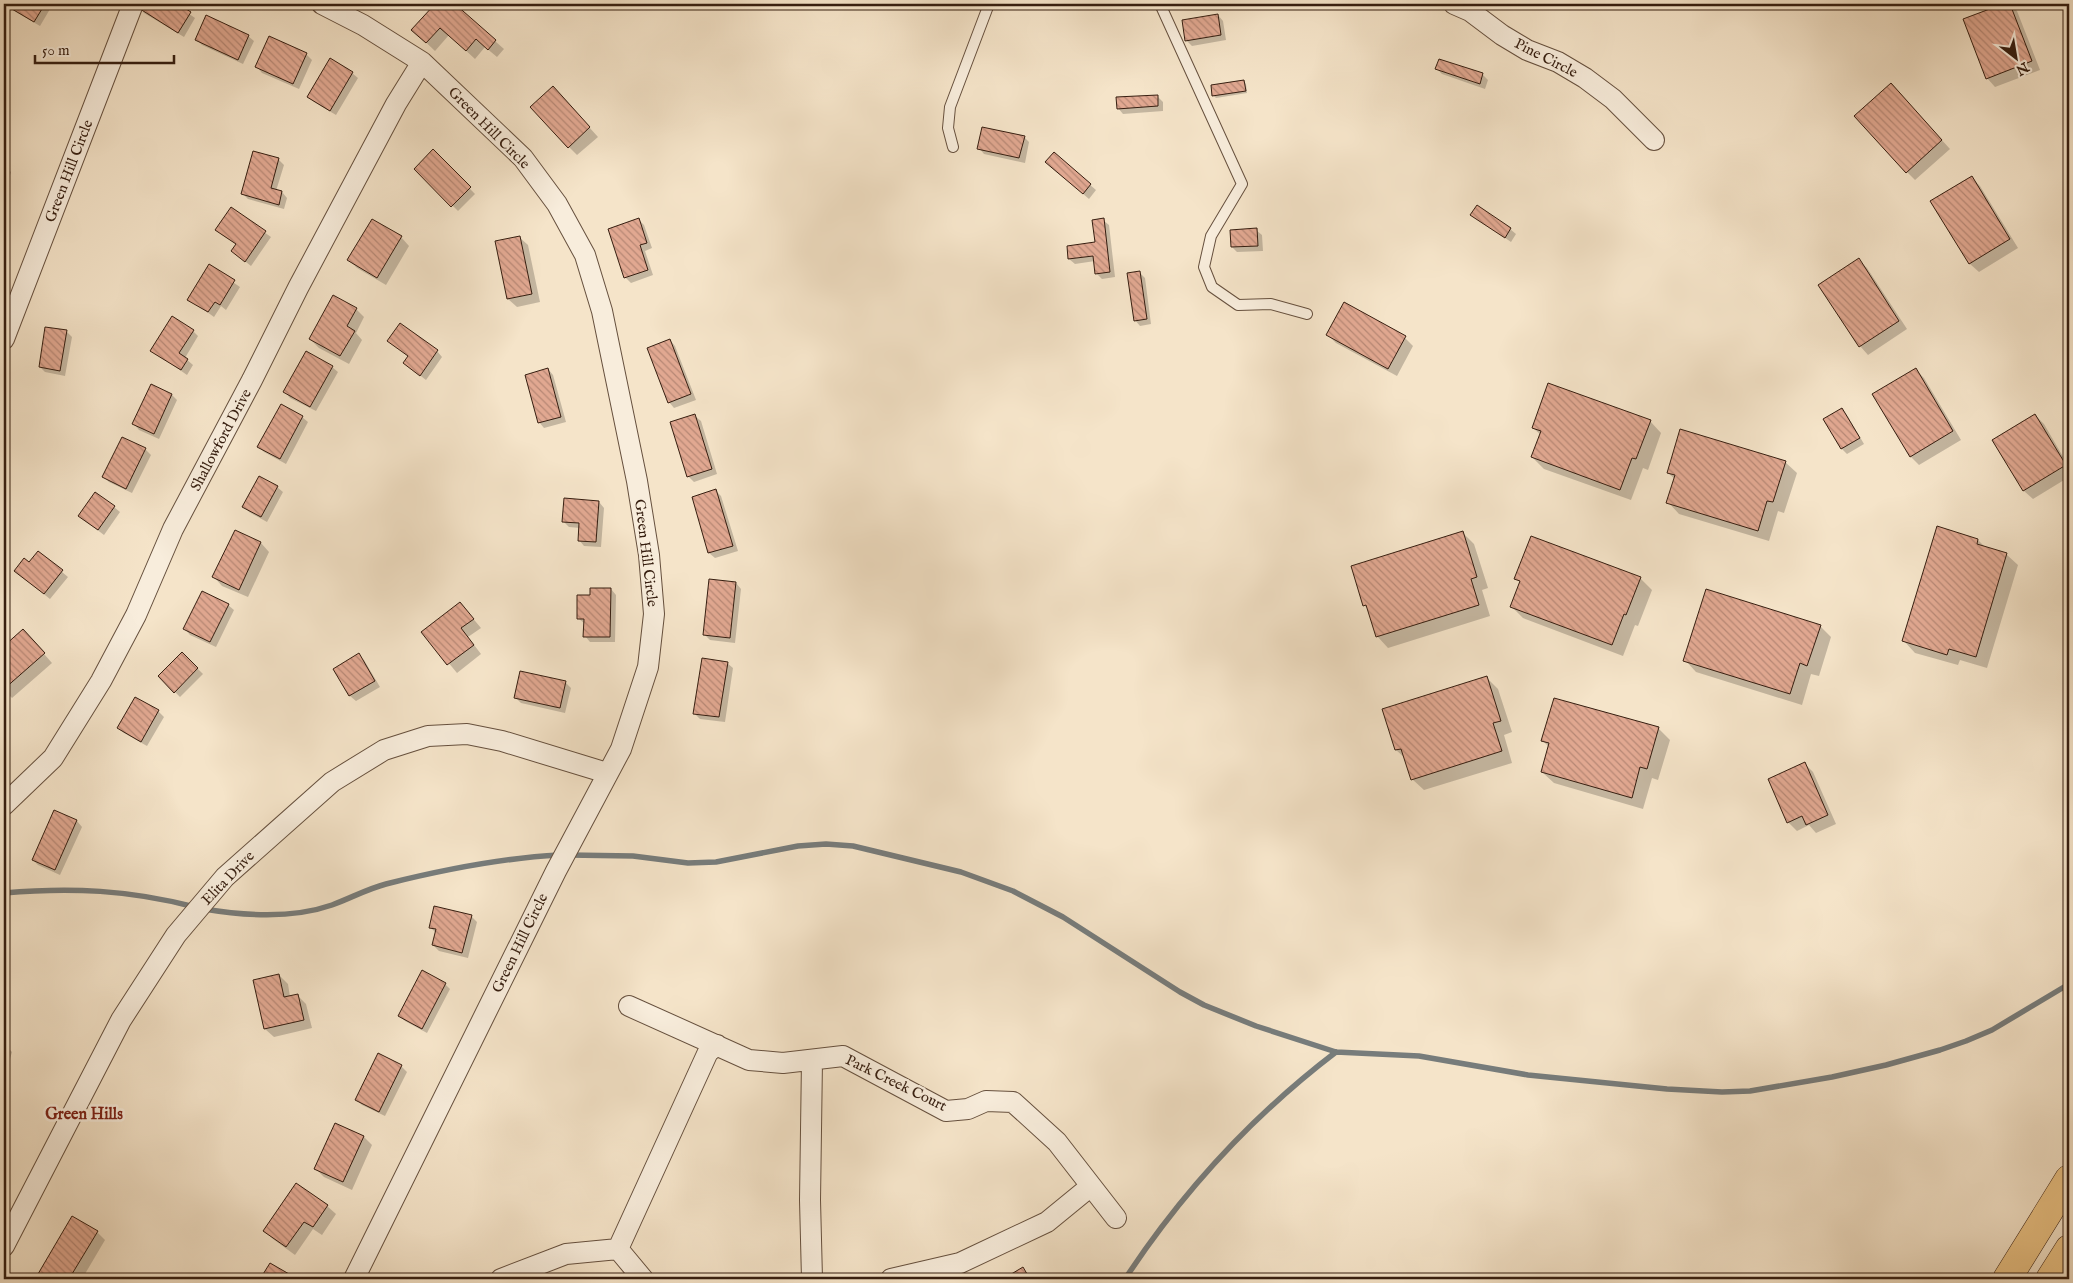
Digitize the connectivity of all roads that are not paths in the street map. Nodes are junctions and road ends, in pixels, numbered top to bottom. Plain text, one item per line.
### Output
1 (133, 4) edge
2 (322, 4) edge
3 (989, 4) edge
4 (1160, 4) edge
5 (1454, 4) edge
6 (422, 62) junction
7 (1654, 140) dead end
8 (954, 147) dead end
9 (1308, 314) dead end
10 (4, 339) edge
11 (607, 773) junction
12 (4, 805) edge
13 (629, 1006) dead end
14 (717, 1044) junction
15 (812, 1060) junction
16 (2069, 1179) edge
17 (1091, 1186) junction
18 (1116, 1218) dead end
19 (4, 1246) edge
20 (618, 1249) junction
21 (2068, 1254) edge
22 (354, 1279) edge
23 (501, 1279) edge
24 (644, 1279) edge
25 (812, 1279) edge
26 (890, 1279) edge
27 (2007, 1279) edge
28 (2050, 1279) edge

1 - 10 street, Green Hill Circle
2 - 6 street, Green Hill Circle
3 - 8 lane
4 - 9 lane
5 - 7 street, Pine Circle
6 - 11 street, Green Hill Circle
6 - 12 street, Shallowford Drive
11 - 19 street, Elita Drive
11 - 22 street, Green Hill Circle
13 - 14 street, Park Creek Court
14 - 15 street, Park Creek Court
14 - 20 street
15 - 17 street, Park Creek Court
15 - 25 street
16 - 27 main road
17 - 18 street, Park Creek Court
17 - 26 street
20 - 23 street
20 - 24 street
21 - 28 main road

